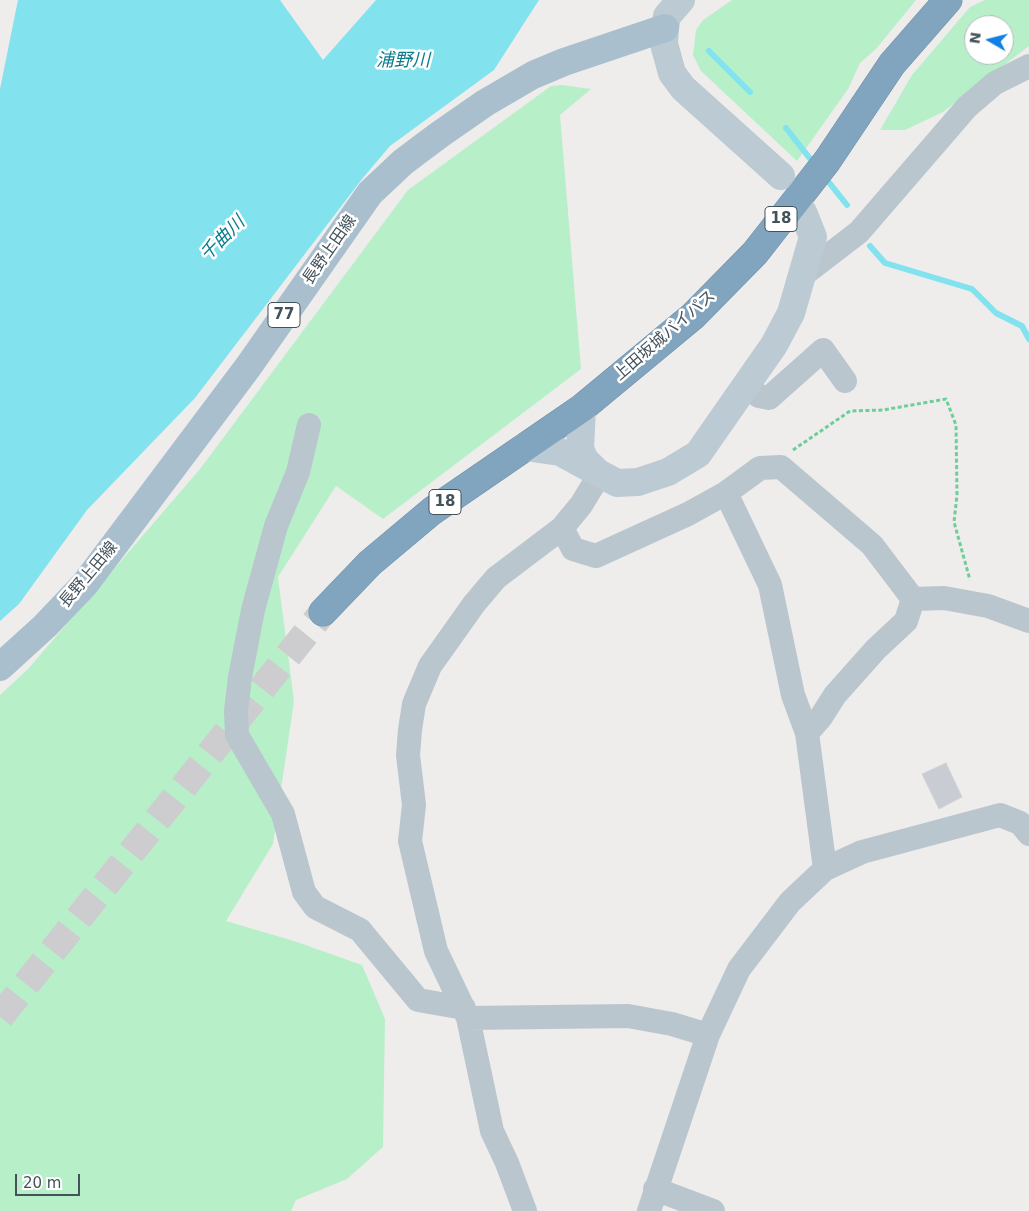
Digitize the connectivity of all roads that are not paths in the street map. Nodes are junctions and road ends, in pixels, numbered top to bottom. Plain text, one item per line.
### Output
1 (681, 0) edge
2 (948, 0) edge
3 (665, 28) junction
4 (1029, 66) edge
5 (781, 176) dead end
6 (803, 212) dead end
7 (803, 275) junction
8 (845, 381) dead end
9 (745, 385) junction
10 (582, 408) junction
11 (309, 425) dead end
12 (525, 447) junction
13 (600, 474) junction
14 (726, 493) junction
15 (562, 528) junction
16 (913, 599) junction
17 (323, 612) tunnel mouth
18 (1029, 621) edge
19 (0, 666) edge
20 (807, 733) junction
21 (1029, 834) edge
22 (825, 869) junction
23 (466, 1013) junction
24 (708, 1035) junction
25 (652, 1200) edge
26 (525, 1211) edge
27 (713, 1211) edge

1 - 3 street
2 - 10 highway, 上田坂城バイパス / 18
3 - 5 street
3 - 19 main road, 長野上田線 / 77
4 - 7 street
6 - 7 street
7 - 9 street
8 - 9 street
9 - 13 street
10 - 12 highway, 上田坂城バイパス / 18
10 - 13 street
11 - 23 street
12 - 13 street
12 - 17 highway, 上田坂城バイパス / 18
13 - 15 street
14 - 15 street
14 - 16 street
14 - 20 street
15 - 23 street
16 - 18 street
16 - 20 street
20 - 22 street
21 - 22 street
22 - 24 street
23 - 24 street
23 - 26 street
24 - 25 street
25 - 27 street

